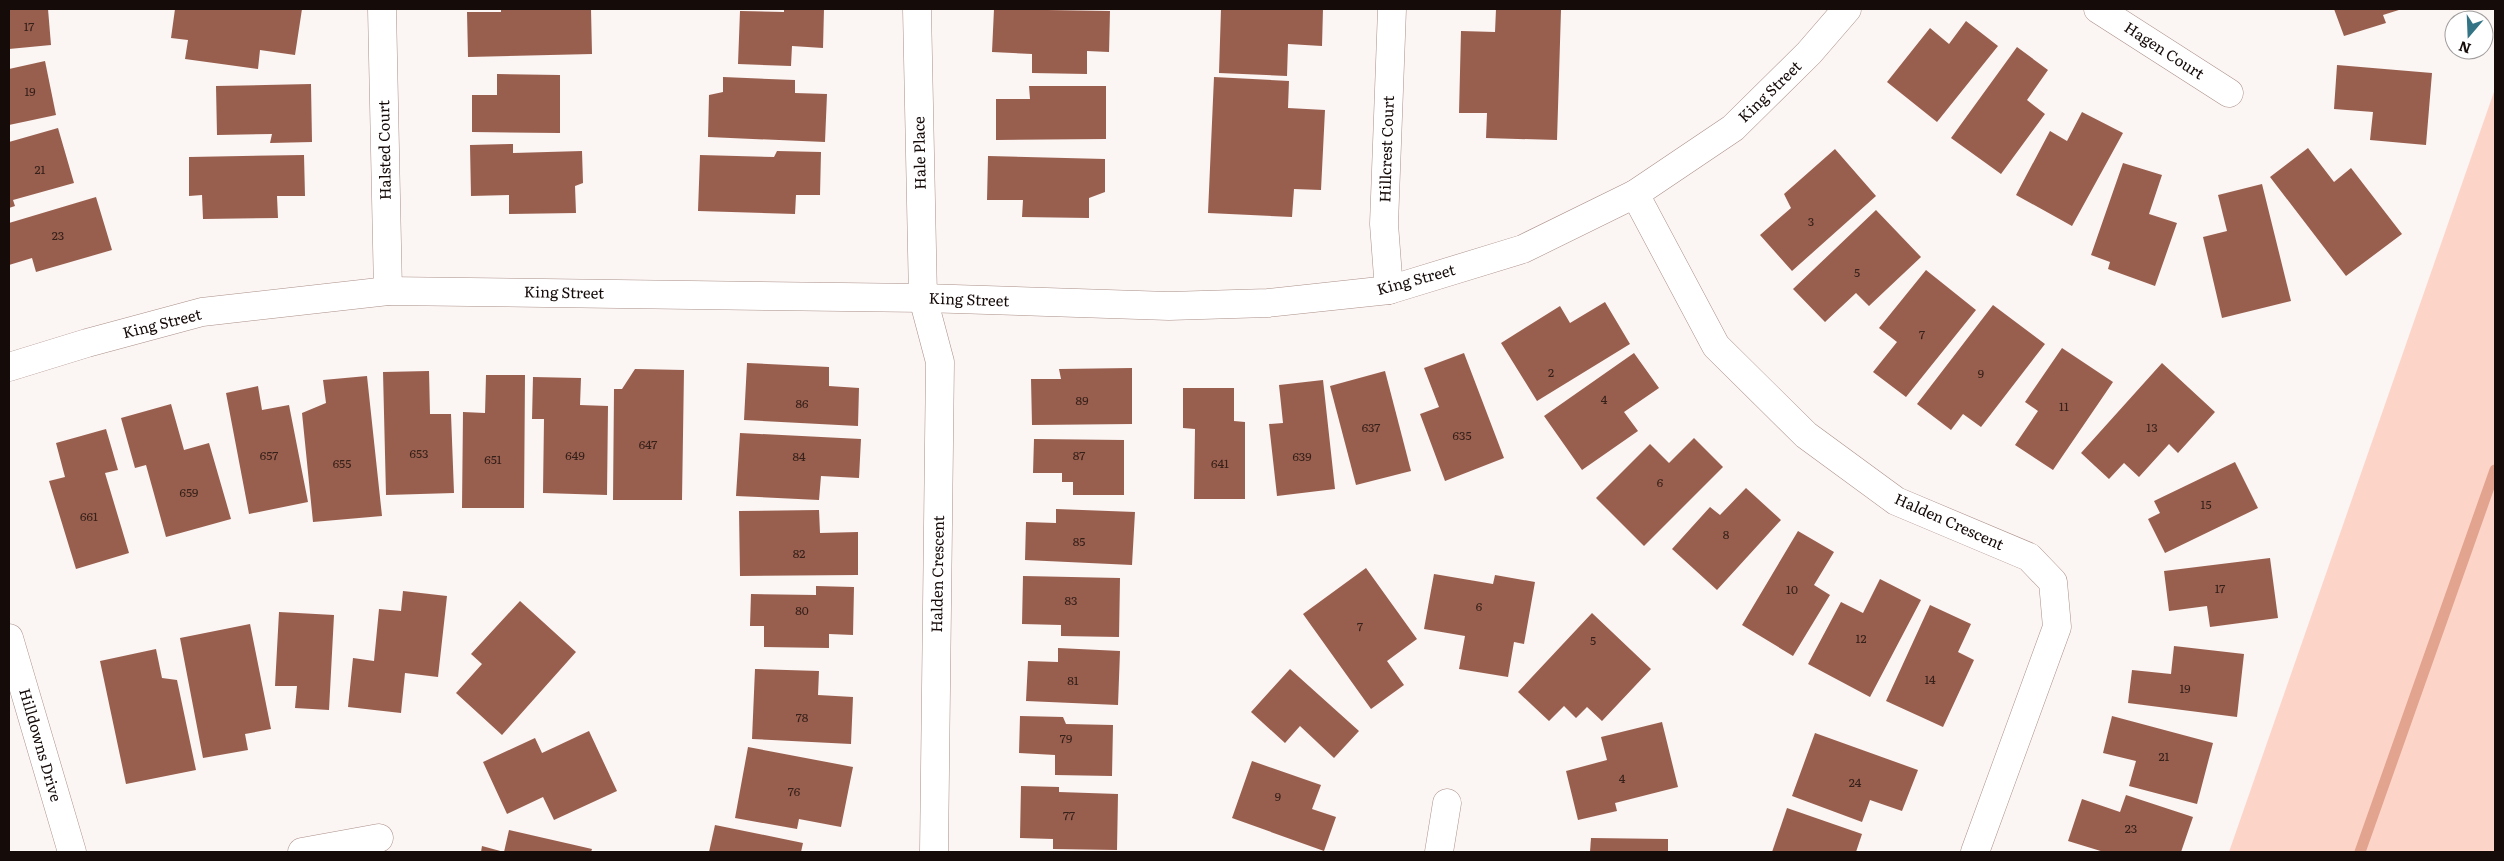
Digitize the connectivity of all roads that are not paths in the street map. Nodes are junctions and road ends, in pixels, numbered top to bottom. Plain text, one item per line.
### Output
1 (382, 9) edge
2 (917, 9) edge
3 (1392, 9) edge
4 (1847, 9) edge
5 (2098, 9) edge
6 (2229, 93) dead end
7 (1635, 194) junction
8 (1389, 290) junction
9 (388, 291) junction
10 (923, 298) junction
11 (9, 368) edge
12 (9, 638) edge
13 (1447, 803) dead end
14 (379, 838) dead end
15 (72, 852) edge
16 (302, 852) edge
17 (934, 852) edge
18 (1439, 852) edge
19 (1975, 852) edge

1 - 9 street, Halsted Court
2 - 10 street, Hale Place
3 - 8 street, Hillcrest Court
4 - 7 street, King Street
5 - 6 street, Hagen Court
7 - 8 street, King Street
7 - 19 street, Halden Crescent
8 - 10 street, King Street
9 - 10 street, King Street
9 - 11 street, King Street
10 - 17 street, Halden Crescent
12 - 15 street, Hilldowns Drive
13 - 18 street
14 - 16 street

